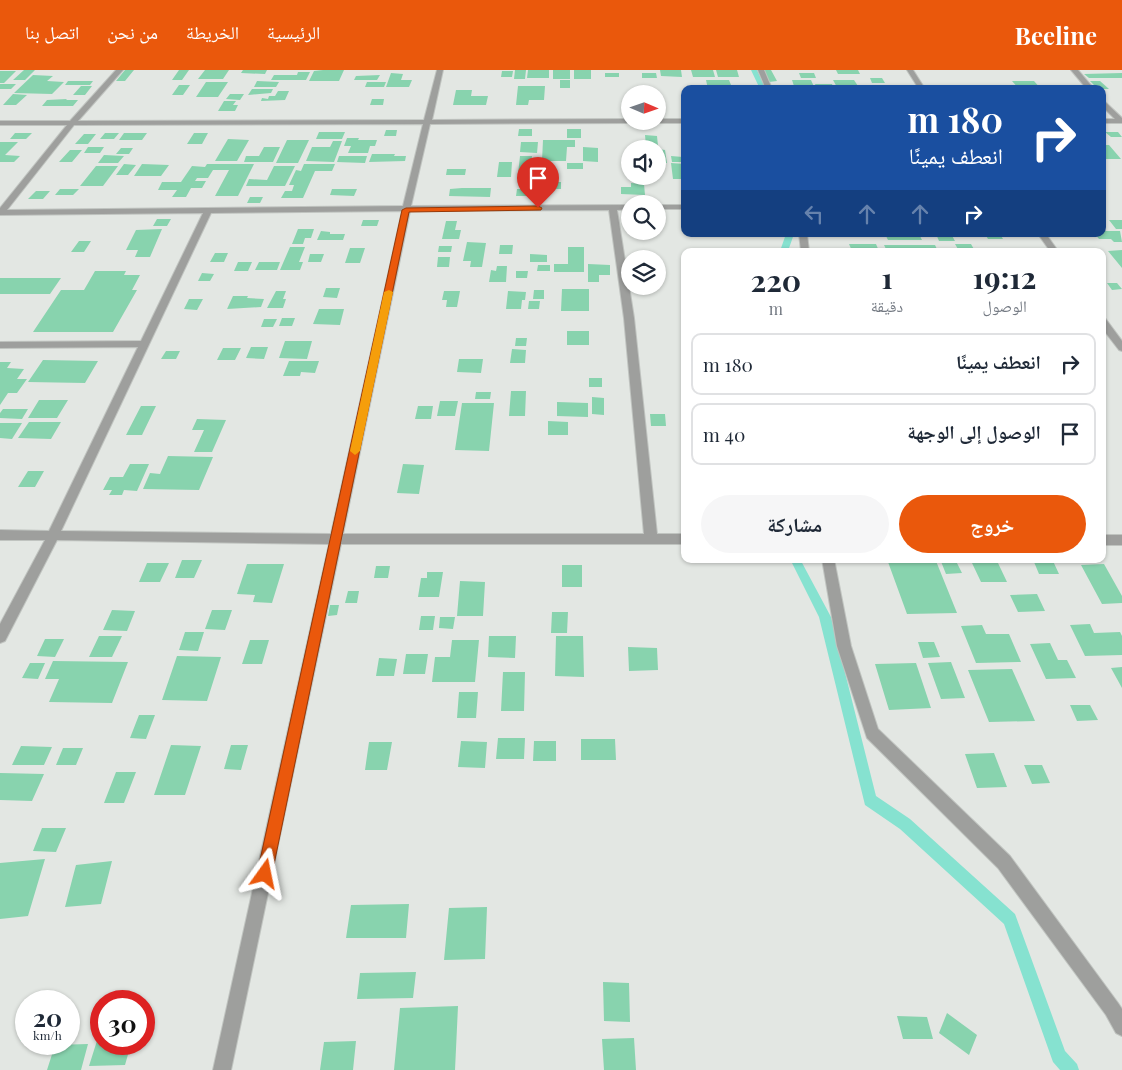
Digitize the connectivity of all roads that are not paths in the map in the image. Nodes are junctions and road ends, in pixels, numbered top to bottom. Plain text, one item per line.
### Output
1 (120, 70) edge
2 (440, 70) edge
3 (761, 70) edge
4 (910, 70) edge
5 (1074, 70) edge
6 (767, 85) edge
7 (919, 85) edge
8 (1087, 85) edge
9 (1106, 105) edge
10 (428, 120) junction
11 (621, 121) edge
12 (666, 121) edge
13 (681, 121) edge
14 (1106, 121) edge
15 (1122, 121) edge
16 (0, 122) edge
17 (73, 122) junction
18 (613, 207) junction
19 (621, 207) edge
20 (666, 207) edge
21 (681, 207) edge
22 (406, 210) junction
23 (208, 211) junction
24 (1, 213) edge
25 (1044, 237) edge
26 (1052, 248) edge
27 (1106, 324) edge
28 (1118, 338) edge
29 (144, 344) junction
30 (0, 345) edge
31 (1122, 348) edge
32 (0, 536) edge
33 (53, 536) junction
34 (336, 539) junction
35 (651, 539) junction
36 (681, 539) edge
37 (1106, 540) edge
38 (1122, 540) edge
39 (829, 563) edge
40 (0, 637) edge
41 (1122, 1027) edge
42 (222, 1070) edge

1 - 17 street
2 - 10 street
3 - 6 street
4 - 7 street
5 - 8 street
9 - 15 street
10 - 11 street
10 - 17 street
10 - 22 street
12 - 13 street
14 - 15 street
16 - 17 street
17 - 24 street
18 - 19 street
18 - 22 street
18 - 35 street
20 - 21 street
22 - 23 street
22 - 34 street
23 - 24 street
23 - 29 street
25 - 26 street
27 - 28 street
28 - 31 street
29 - 30 street
29 - 33 street
32 - 33 street
33 - 34 street
33 - 40 street
34 - 35 street
34 - 42 street
35 - 36 street
37 - 38 street
39 - 41 street

